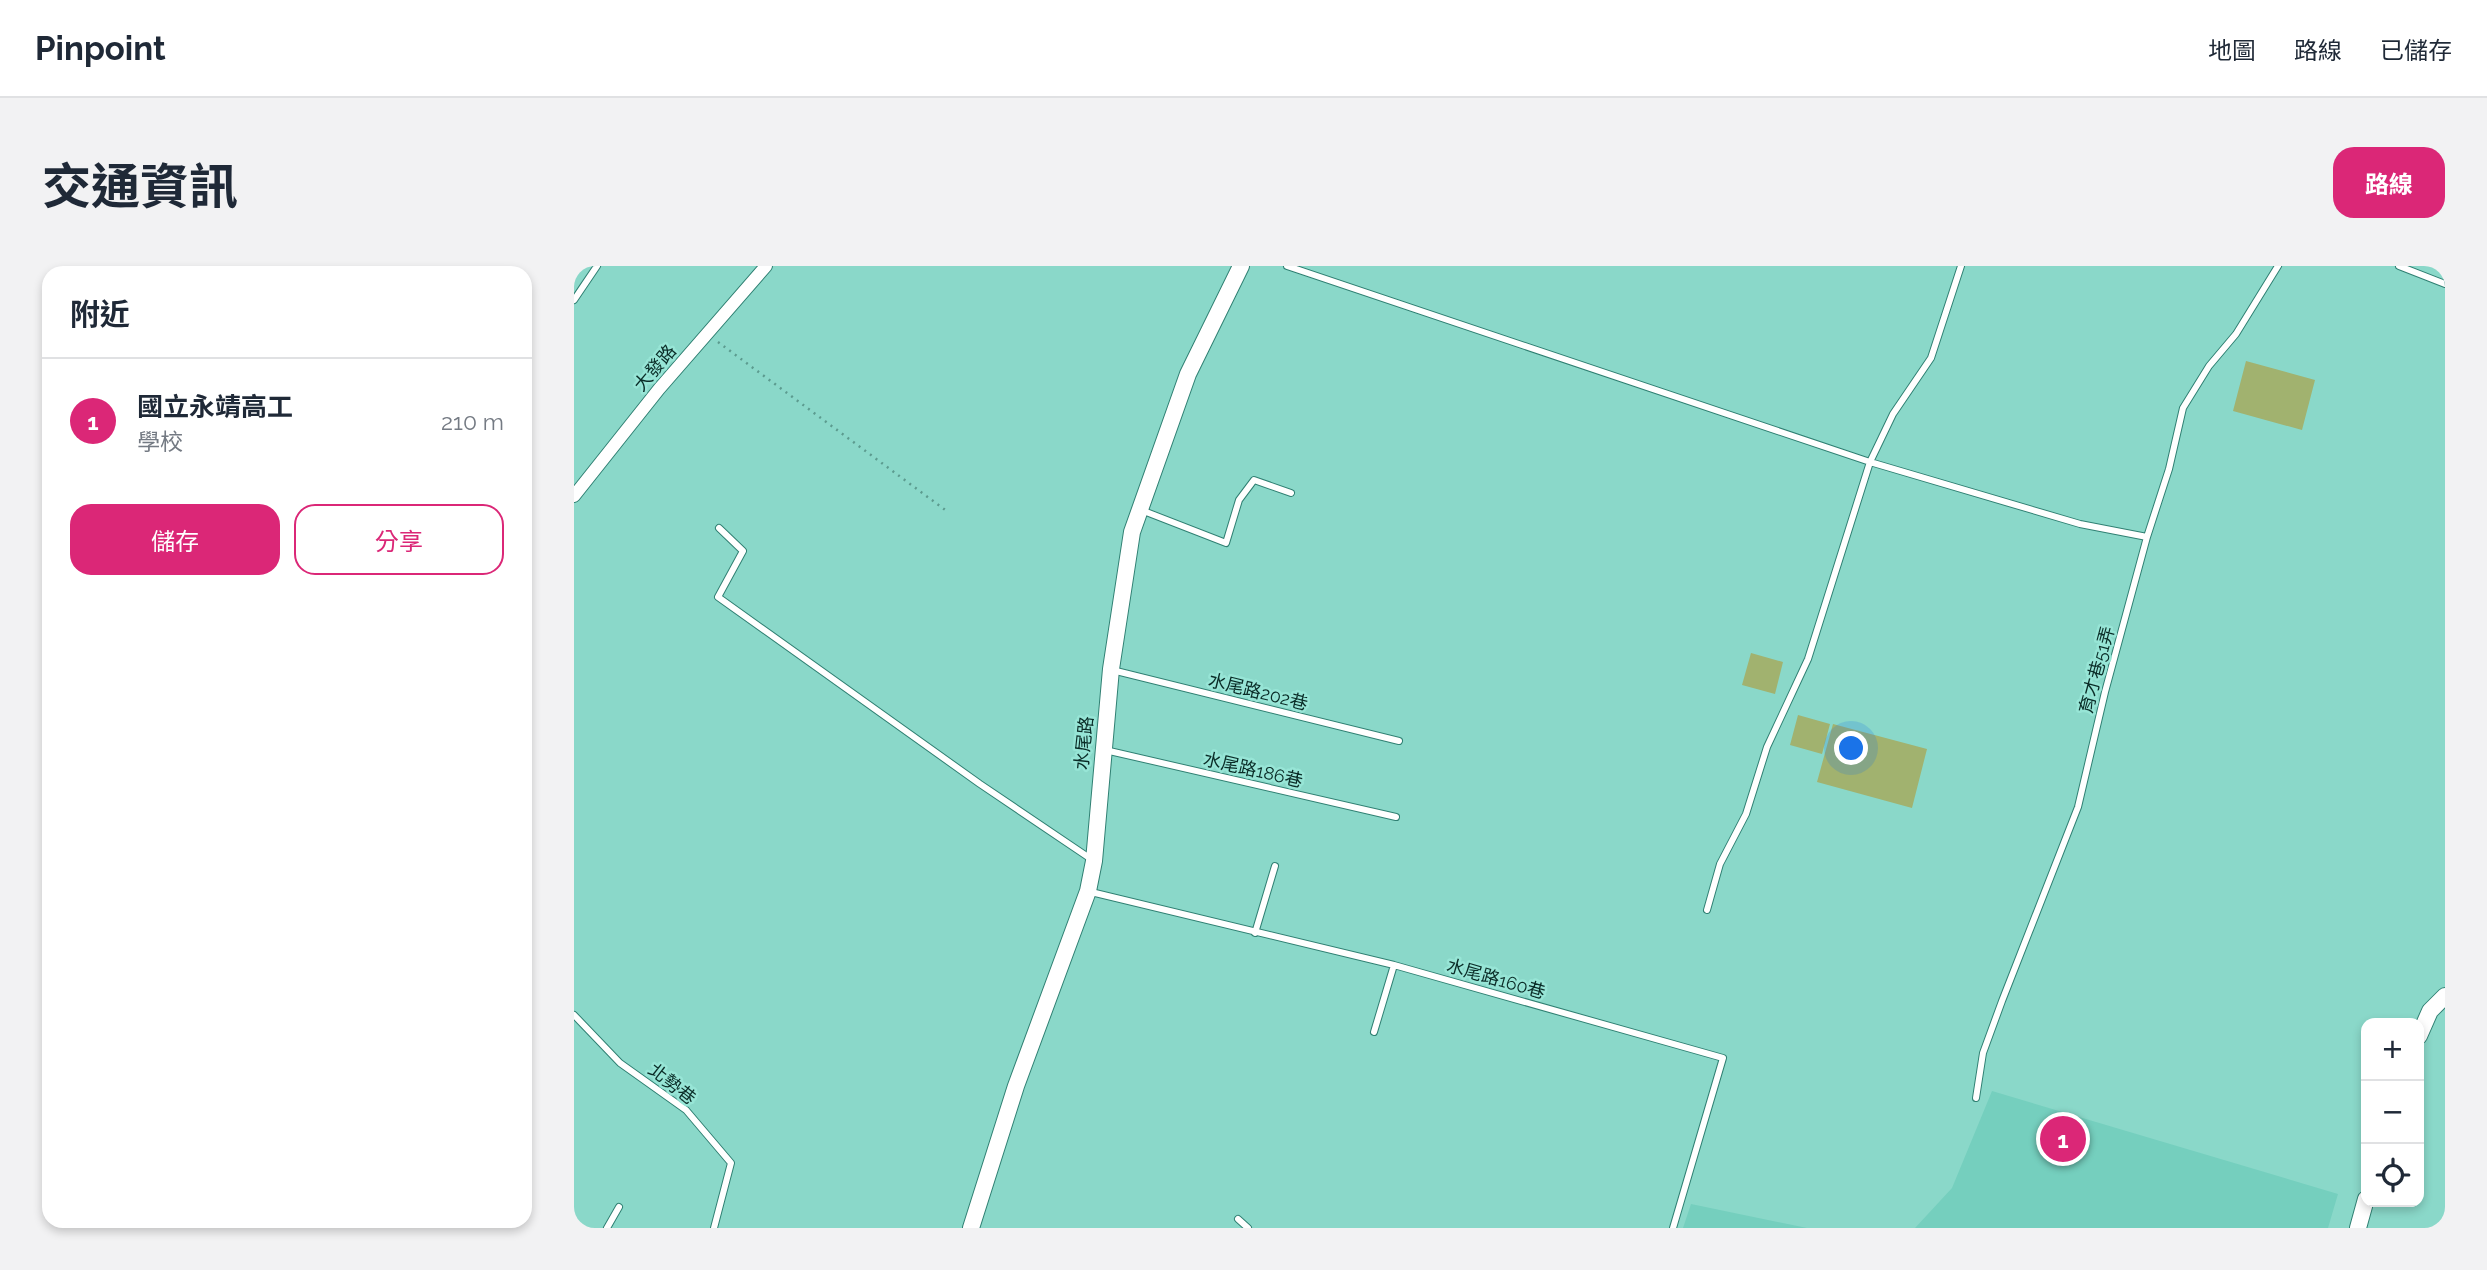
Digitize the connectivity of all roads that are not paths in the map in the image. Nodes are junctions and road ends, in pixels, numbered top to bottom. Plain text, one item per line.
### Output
1 (597, 266) edge
2 (766, 266) edge
3 (1241, 266) edge
4 (1287, 266) edge
5 (1961, 266) edge
6 (2278, 266) edge
7 (2399, 266) edge
8 (2445, 284) edge
9 (574, 300) edge
10 (1870, 462) junction
11 (1291, 493) dead end
12 (574, 496) edge
13 (1139, 509) junction
14 (719, 528) dead end
15 (2147, 537) junction
16 (1111, 669) junction
17 (1399, 741) dead end
18 (1103, 750) junction
19 (1396, 817) dead end
20 (1094, 861) junction
21 (1275, 866) dead end
22 (1088, 891) junction
23 (1707, 910) dead end
24 (1255, 933) junction
25 (1394, 965) junction
26 (2445, 996) edge
27 (574, 1015) edge
28 (2424, 1025) edge
29 (1374, 1032) dead end
30 (1976, 1098) dead end
31 (619, 1207) dead end
32 (2364, 1207) edge
33 (1238, 1219) dead end
34 (607, 1228) edge
35 (714, 1228) edge
36 (973, 1228) edge
37 (1248, 1228) edge
38 (1673, 1228) edge
39 (2358, 1228) edge

1 - 9 lane
2 - 12 street, 大發路
3 - 13 street, 水尾路
4 - 10 lane
5 - 10 lane
6 - 15 lane, 育才巷51弄
7 - 8 lane
10 - 15 lane
10 - 23 lane
11 - 13 lane
13 - 16 street, 水尾路
14 - 20 lane
15 - 30 lane, 育才巷51弄
16 - 17 lane, 水尾路202巷
16 - 18 street, 水尾路
18 - 19 lane, 水尾路186巷
18 - 20 street, 水尾路
20 - 22 street, 水尾路
21 - 24 lane
22 - 24 lane, 水尾路160巷
22 - 36 street, 水尾路
24 - 25 lane, 水尾路160巷
25 - 29 lane
25 - 38 lane, 水尾路160巷
26 - 28 street
27 - 35 lane, 北勢巷
31 - 34 lane
32 - 39 street
33 - 37 lane

